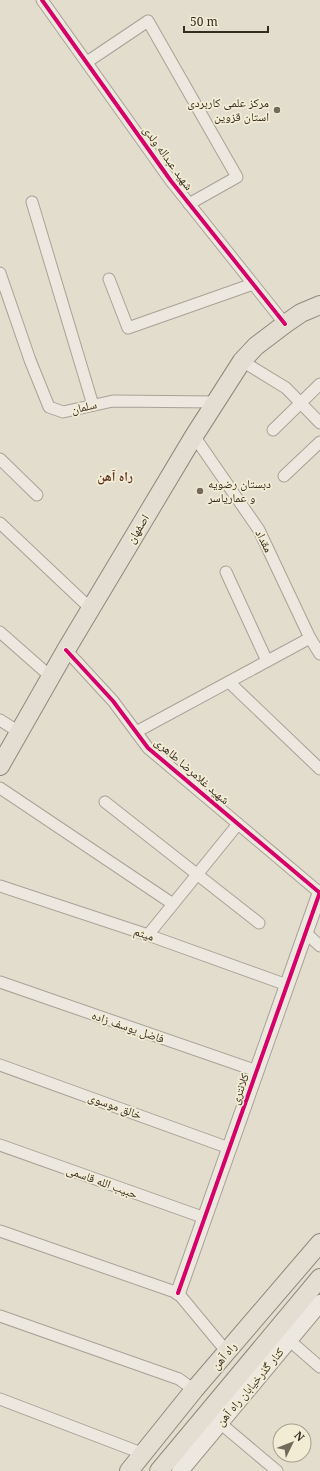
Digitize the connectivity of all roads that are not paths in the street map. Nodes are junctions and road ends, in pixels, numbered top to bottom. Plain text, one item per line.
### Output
1 (42, 0) edge
2 (88, 62) junction
3 (32, 202) dead end
4 (189, 204) junction
5 (0, 272) edge
6 (109, 279) dead end
7 (253, 284) junction
8 (320, 292) edge
9 (320, 304) edge
10 (301, 313) junction
11 (285, 324) junction
12 (242, 361) junction
13 (320, 384) edge
14 (216, 402) junction
15 (300, 403) junction
16 (93, 406) junction
17 (320, 423) edge
18 (273, 430) dead end
19 (194, 436) junction
20 (320, 442) edge
21 (0, 458) edge
22 (284, 476) dead end
23 (37, 495) dead end
24 (0, 523) edge
25 (226, 572) dead end
26 (91, 609) junction
27 (0, 632) edge
28 (310, 638) junction
29 (66, 650) junction
30 (320, 654) edge
31 (267, 661) junction
32 (51, 677) junction
33 (228, 682) junction
34 (0, 720) edge
35 (19, 732) junction
36 (136, 732) junction
37 (0, 766) edge
38 (320, 769) edge
39 (0, 788) edge
40 (105, 802) dead end
41 (238, 824) junction
42 (197, 874) junction
43 (0, 886) edge
44 (320, 893) edge
45 (173, 904) junction
46 (260, 923) dead end
47 (306, 932) junction
48 (148, 935) junction
49 (320, 946) edge
50 (0, 982) edge
51 (287, 985) junction
52 (0, 1065) edge
53 (257, 1071) junction
54 (0, 1145) edge
55 (229, 1148) junction
56 (204, 1218) junction
57 (0, 1231) edge
58 (320, 1243) edge
59 (320, 1278) edge
60 (178, 1293) junction
61 (320, 1303) edge
62 (0, 1316) edge
63 (289, 1340) junction
64 (227, 1352) junction
65 (320, 1367) edge
66 (194, 1390) junction
67 (0, 1399) edge
68 (220, 1423) junction
69 (163, 1429) junction
70 (181, 1444) junction
71 (144, 1454) junction
72 (129, 1471) edge
73 (159, 1471) edge
74 (180, 1471) edge
75 (277, 1471) edge

1 - 2 street, شهید عبداله ولدی
2 - 4 street, شهید عبداله ولدی
2 - 4 street
3 - 16 street
4 - 7 street, شهید عبداله ولدی
5 - 16 street, سلمان
6 - 7 street
7 - 11 street, شهید عبداله ولدی
8 - 10 main road, اصفهان
9 - 10 main road, اصفهان
10 - 11 main road, اصفهان
11 - 12 main road, اصفهان
12 - 14 main road, اصفهان
12 - 15 street
13 - 15 street
14 - 16 street, سلمان
14 - 19 main road, اصفهان
15 - 17 street
15 - 18 street
19 - 26 main road, اصفهان
19 - 28 street, مقداد
20 - 22 street
21 - 23 street
24 - 26 street
25 - 31 street
26 - 29 main road, اصفهان
27 - 32 street
28 - 30 street, مقداد
28 - 31 street
29 - 32 main road, اصفهان
29 - 36 street, شهید غلامرضا طاهری
31 - 33 street
32 - 35 main road, اصفهان
33 - 36 street
33 - 38 street
34 - 35 street
35 - 37 main road, اصفهان
36 - 41 street, شهید غلامرضا طاهری
39 - 45 street
40 - 42 street
41 - 42 street
41 - 44 street, شهید غلامرضا طاهری
42 - 45 street
42 - 46 street
43 - 48 street, میثم
44 - 47 street, کلانتری
45 - 48 street
47 - 49 street
47 - 51 street, کلانتری
48 - 51 street, میثم
50 - 53 street, فاضل یوسف زاده
51 - 53 street, کلانتری
52 - 55 street, خالق موسوی
53 - 55 street, کلانتری
54 - 56 street, حبیب الله قاسمی
55 - 56 street, کلانتری
56 - 60 street, کلانتری
57 - 60 street
58 - 64 main road, راه آهن
59 - 70 main road, راه آهن
60 - 64 street
61 - 63 main road, کنار گذرخیابان راه آهن
62 - 66 street
63 - 65 street
63 - 68 main road, کنار گذرخیابان راه آهن
64 - 66 main road, راه آهن
66 - 69 main road, راه آهن
67 - 71 street
68 - 74 main road, کنار گذرخیابان راه آهن
68 - 75 street
69 - 70 main road
69 - 71 main road, راه آهن
70 - 73 main road, راه آهن
71 - 72 main road, راه آهن

